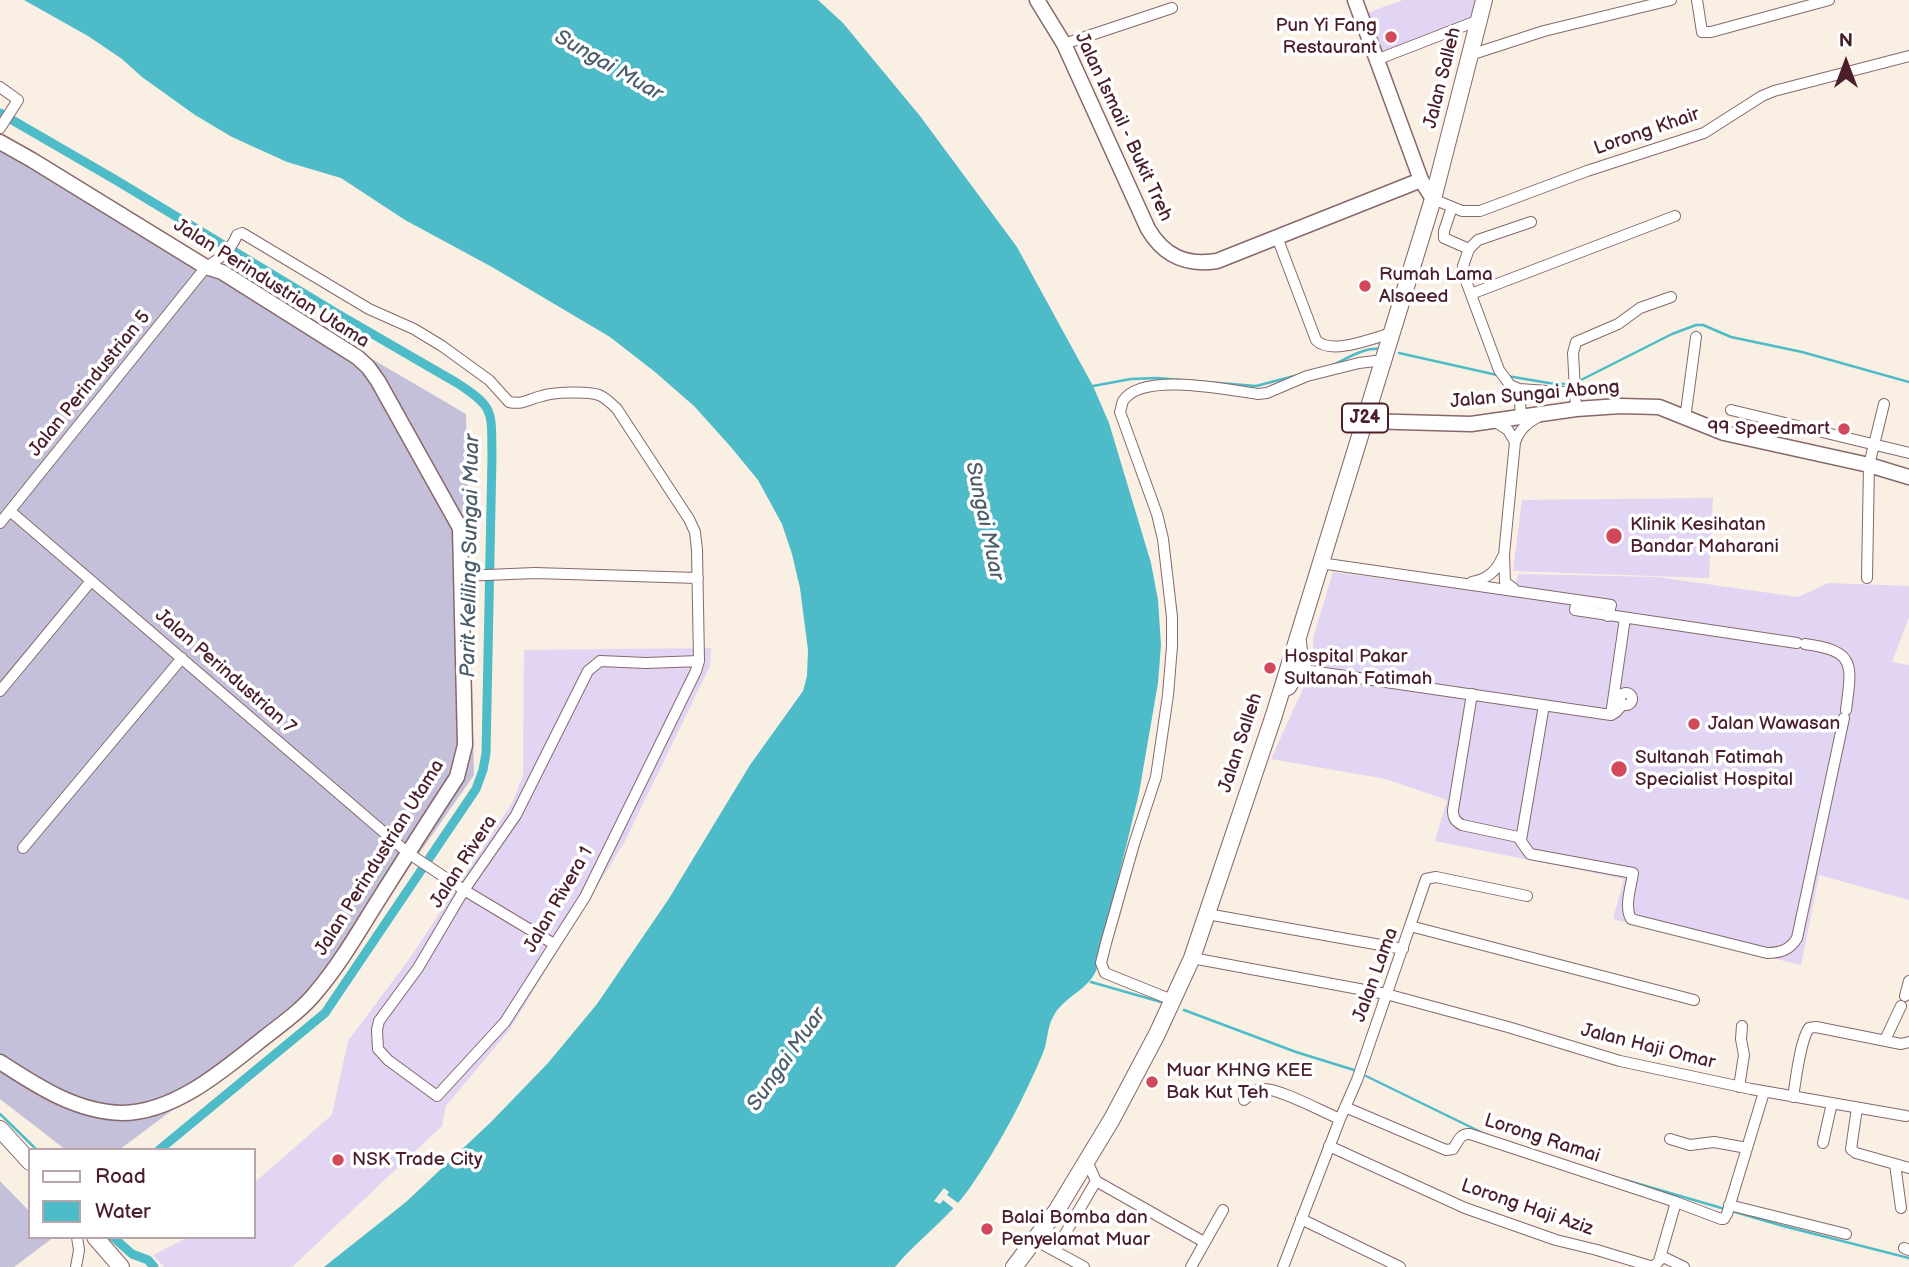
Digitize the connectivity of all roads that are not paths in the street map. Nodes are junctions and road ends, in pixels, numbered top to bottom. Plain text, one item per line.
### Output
1 (1037, 0) edge
2 (1354, 0) edge
3 (1484, 0) edge
4 (1671, 0) edge
5 (1698, 0) edge
6 (1829, 0) edge
7 (1172, 8) dead end
8 (1479, 20) junction
9 (1064, 44) junction
10 (1470, 55) junction
11 (1909, 56) edge
12 (1376, 60) junction
13 (0, 87) edge
14 (1, 126) edge
15 (0, 142) edge
16 (1442, 165) junction
17 (1420, 180) junction
18 (1433, 199) junction
19 (1452, 207) junction
20 (1675, 216) dead end
21 (1531, 222) dead end
22 (1277, 237) junction
23 (1469, 249) junction
24 (206, 267) junction
25 (1471, 294) junction
26 (1671, 297) dead end
27 (1392, 333) junction
28 (1696, 337) dead end
29 (1383, 360) junction
30 (1519, 389) junction
31 (1576, 393) junction
32 (1884, 404) dead end
33 (1576, 409) junction
34 (1731, 410) dead end
35 (1546, 412) junction
36 (1521, 415) junction
37 (1685, 419) junction
38 (1492, 420) junction
39 (1364, 421) junction
40 (1516, 442) junction
41 (1874, 444) junction
42 (1909, 453) edge
43 (1869, 465) junction
44 (1909, 477) edge
45 (10, 511) junction
46 (0, 523) edge
47 (1504, 555) junction
48 (1320, 564) junction
49 (469, 575) junction
50 (698, 578) junction
51 (1867, 578) dead end
52 (91, 581) junction
53 (1461, 583) junction
54 (1521, 592) junction
55 (1625, 618) junction
56 (1297, 636) junction
57 (181, 658) junction
58 (699, 661) junction
59 (1304, 670) junction
60 (0, 691) edge
61 (1472, 694) junction
62 (1544, 705) junction
63 (1276, 707) junction
64 (1521, 840) junction
65 (23, 848) dead end
66 (413, 856) junction
67 (464, 890) junction
68 (1527, 897) dead end
69 (1206, 914) junction
70 (1410, 926) junction
71 (554, 944) junction
72 (1403, 949) junction
73 (1192, 958) junction
74 (1909, 981) edge
75 (1386, 994) junction
76 (1172, 1000) junction
77 (1695, 1000) dead end
78 (1742, 1026) dead end
79 (1885, 1040) junction
80 (1909, 1042) edge
81 (0, 1062) edge
82 (402, 1069) joint
83 (1739, 1087) junction
84 (1764, 1092) junction
85 (1793, 1097) junction
86 (1244, 1100) dead end
87 (1832, 1103) junction
88 (1345, 1107) junction
89 (1857, 1108) junction
90 (1906, 1116) dead end
91 (1340, 1119) junction
92 (0, 1129) edge
93 (1670, 1139) dead end
94 (1823, 1143) dead end
95 (0, 1144) edge
96 (1329, 1146) junction
97 (1747, 1148) junction
98 (28, 1160) edge
99 (1087, 1160) junction
100 (1895, 1164) junction
101 (1909, 1168) edge
102 (28, 1175) edge
103 (1096, 1181) junction
104 (1675, 1202) junction
105 (1901, 1208) dead end
106 (1223, 1210) dead end
107 (1728, 1210) junction
108 (1301, 1219) junction
109 (1846, 1234) dead end
110 (78, 1239) edge
111 (85, 1239) edge
112 (97, 1239) edge
113 (1035, 1240) junction
114 (1204, 1242) junction
115 (1055, 1251) junction
116 (1661, 1256) junction
117 (76, 1267) edge
118 (108, 1267) edge
119 (121, 1267) edge
120 (1014, 1267) edge
121 (1084, 1267) edge
122 (1191, 1267) edge
123 (1283, 1267) edge
124 (1400, 1267) edge
125 (1684, 1267) edge

1 - 9 street, Jalan Ismail - Bukit Treh
2 - 12 street
3 - 8 main road, Jalan Salleh / J24
4 - 10 street
5 - 6 street
7 - 9 street
8 - 10 main road, Jalan Salleh / J24
8 - 12 street
9 - 22 street, Jalan Ismail - Bukit Treh
10 - 16 main road, Jalan Salleh / J24
11 - 19 street, Lorong Khair
12 - 17 street
13 - 14 street
15 - 24 street, Jalan Perindustrian Utama
16 - 17 main road
16 - 18 main road, J24
17 - 18 street
17 - 22 street, Jalan Ismail - Bukit Treh
18 - 19 street, Lorong Khair
18 - 27 main road, Jalan Salleh / J24
19 - 23 street
20 - 25 street
21 - 23 street
22 - 27 street
23 - 25 street
24 - 45 street, Jalan Perindustrian 5
24 - 49 street, Jalan Perindustrian Utama
24 - 50 street, Jalan Perindustrian 5
25 - 30 street
26 - 31 street
27 - 29 main road, Jalan Salleh / J24
28 - 37 street
29 - 39 main road, Jalan Salleh / J24
29 - 76 street
30 - 31 street
30 - 36 street
31 - 33 street
32 - 41 street
33 - 35 street, Jalan Sungai Abong
33 - 37 street, Jalan Sungai Abong
34 - 41 street
35 - 36 street, Jalan Sungai Abong
35 - 40 street
36 - 38 street, Jalan Sungai Abong
37 - 43 street, Jalan Sungai Abong
38 - 39 street, Jalan Sungai Abong
38 - 40 street
39 - 48 main road, Jalan Salleh / J24
40 - 47 street
41 - 42 street
41 - 43 street
43 - 44 street, Jalan Sungai Abong
43 - 51 street
45 - 46 street, Jalan Perindustrian 5
45 - 52 street, Jalan Perindustrian 7
47 - 53 street
47 - 54 street
48 - 53 street
48 - 56 main road, Jalan Salleh / J24
49 - 50 street
49 - 66 street, Jalan Perindustrian Utama
50 - 58 street
52 - 57 street, Jalan Perindustrian 7
52 - 60 street
53 - 54 street
54 - 55 street
55 - 62 street
55 - 64 street
56 - 59 main road
56 - 63 main road, Jalan Salleh / J24
57 - 65 street
57 - 66 street, Jalan Perindustrian 7
58 - 67 street, Jalan Rivera
58 - 71 street, Jalan Rivera 1
59 - 61 street
59 - 63 main road
61 - 62 street
61 - 64 street
62 - 64 street
63 - 69 main road, Jalan Salleh / J24
66 - 67 street, Jalan Perindustrian 7
66 - 81 street, Jalan Perindustrian Utama
67 - 71 street, Jalan Perindustrian 7
67 - 82 street, Jalan Rivera
68 - 70 street
69 - 72 street
69 - 73 main road, Jalan Salleh / J24
70 - 72 street, Jalan Lama
70 - 77 street, Jalan Lama
71 - 82 street, Jalan Rivera 1
72 - 75 street, Jalan Lama
73 - 75 street, Jalan Haji Omar
73 - 76 main road, Jalan Salleh / J24
74 - 79 street
75 - 83 street, Jalan Haji Omar
75 - 88 street, Jalan Lama
76 - 99 main road, Jalan Salleh / J24
78 - 83 street
79 - 80 street
79 - 85 street
83 - 84 street, Jalan Haji Omar
84 - 85 street, Jalan Haji Omar
84 - 97 street
85 - 87 street, Jalan Haji Omar
86 - 91 street
87 - 89 street, Jalan Haji Omar
87 - 94 street
88 - 91 street, Jalan Lama
88 - 104 street, Lorong Ramai
89 - 90 street, Jalan Haji Omar
89 - 100 street
91 - 96 street, Jalan Lama
92 - 98 main road
93 - 97 street
95 - 102 main road
96 - 108 street, Jalan Lama
96 - 116 street, Lorong Haji Aziz
97 - 107 street
99 - 103 street
99 - 113 main road, Jalan Salleh / J24
100 - 101 street
100 - 105 street
103 - 114 street
103 - 115 street
104 - 107 street, Lorong Ramai
104 - 116 street
106 - 114 street
107 - 109 street
108 - 123 street, Jalan Lama
108 - 124 street
110 - 117 street
111 - 118 main road
112 - 119 main road
113 - 115 street
113 - 120 main road, Jalan Salleh / J24
114 - 122 street
115 - 121 street
116 - 125 street

